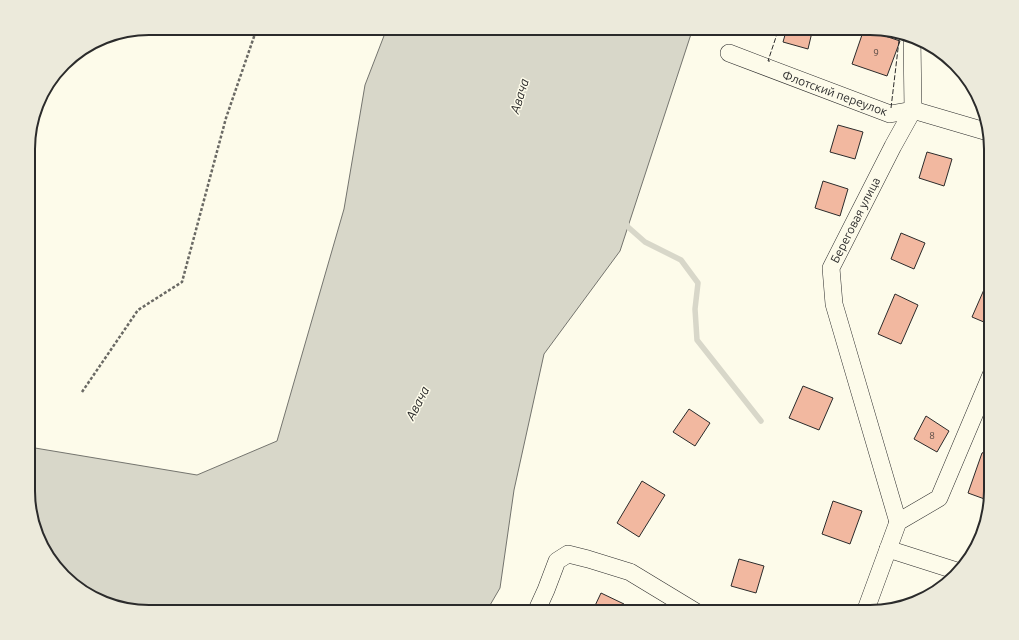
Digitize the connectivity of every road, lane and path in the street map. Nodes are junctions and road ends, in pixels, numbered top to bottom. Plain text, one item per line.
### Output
1 (255, 35) edge
2 (912, 43) edge
3 (729, 53) dead end
4 (913, 110) junction
5 (982, 130) edge
6 (82, 392) dead end
7 (984, 392) edge
8 (898, 522) junction
9 (888, 549) junction
10 (952, 570) edge
11 (539, 605) edge
12 (684, 605) edge
13 (868, 605) edge

1 - 6 path
2 - 4 street, Береговая улица
3 - 4 street, Флотский переулок
4 - 5 street, Флотский переулок
4 - 8 street, Береговая улица
7 - 8 street
8 - 9 street
9 - 10 street
9 - 13 street
11 - 12 street

